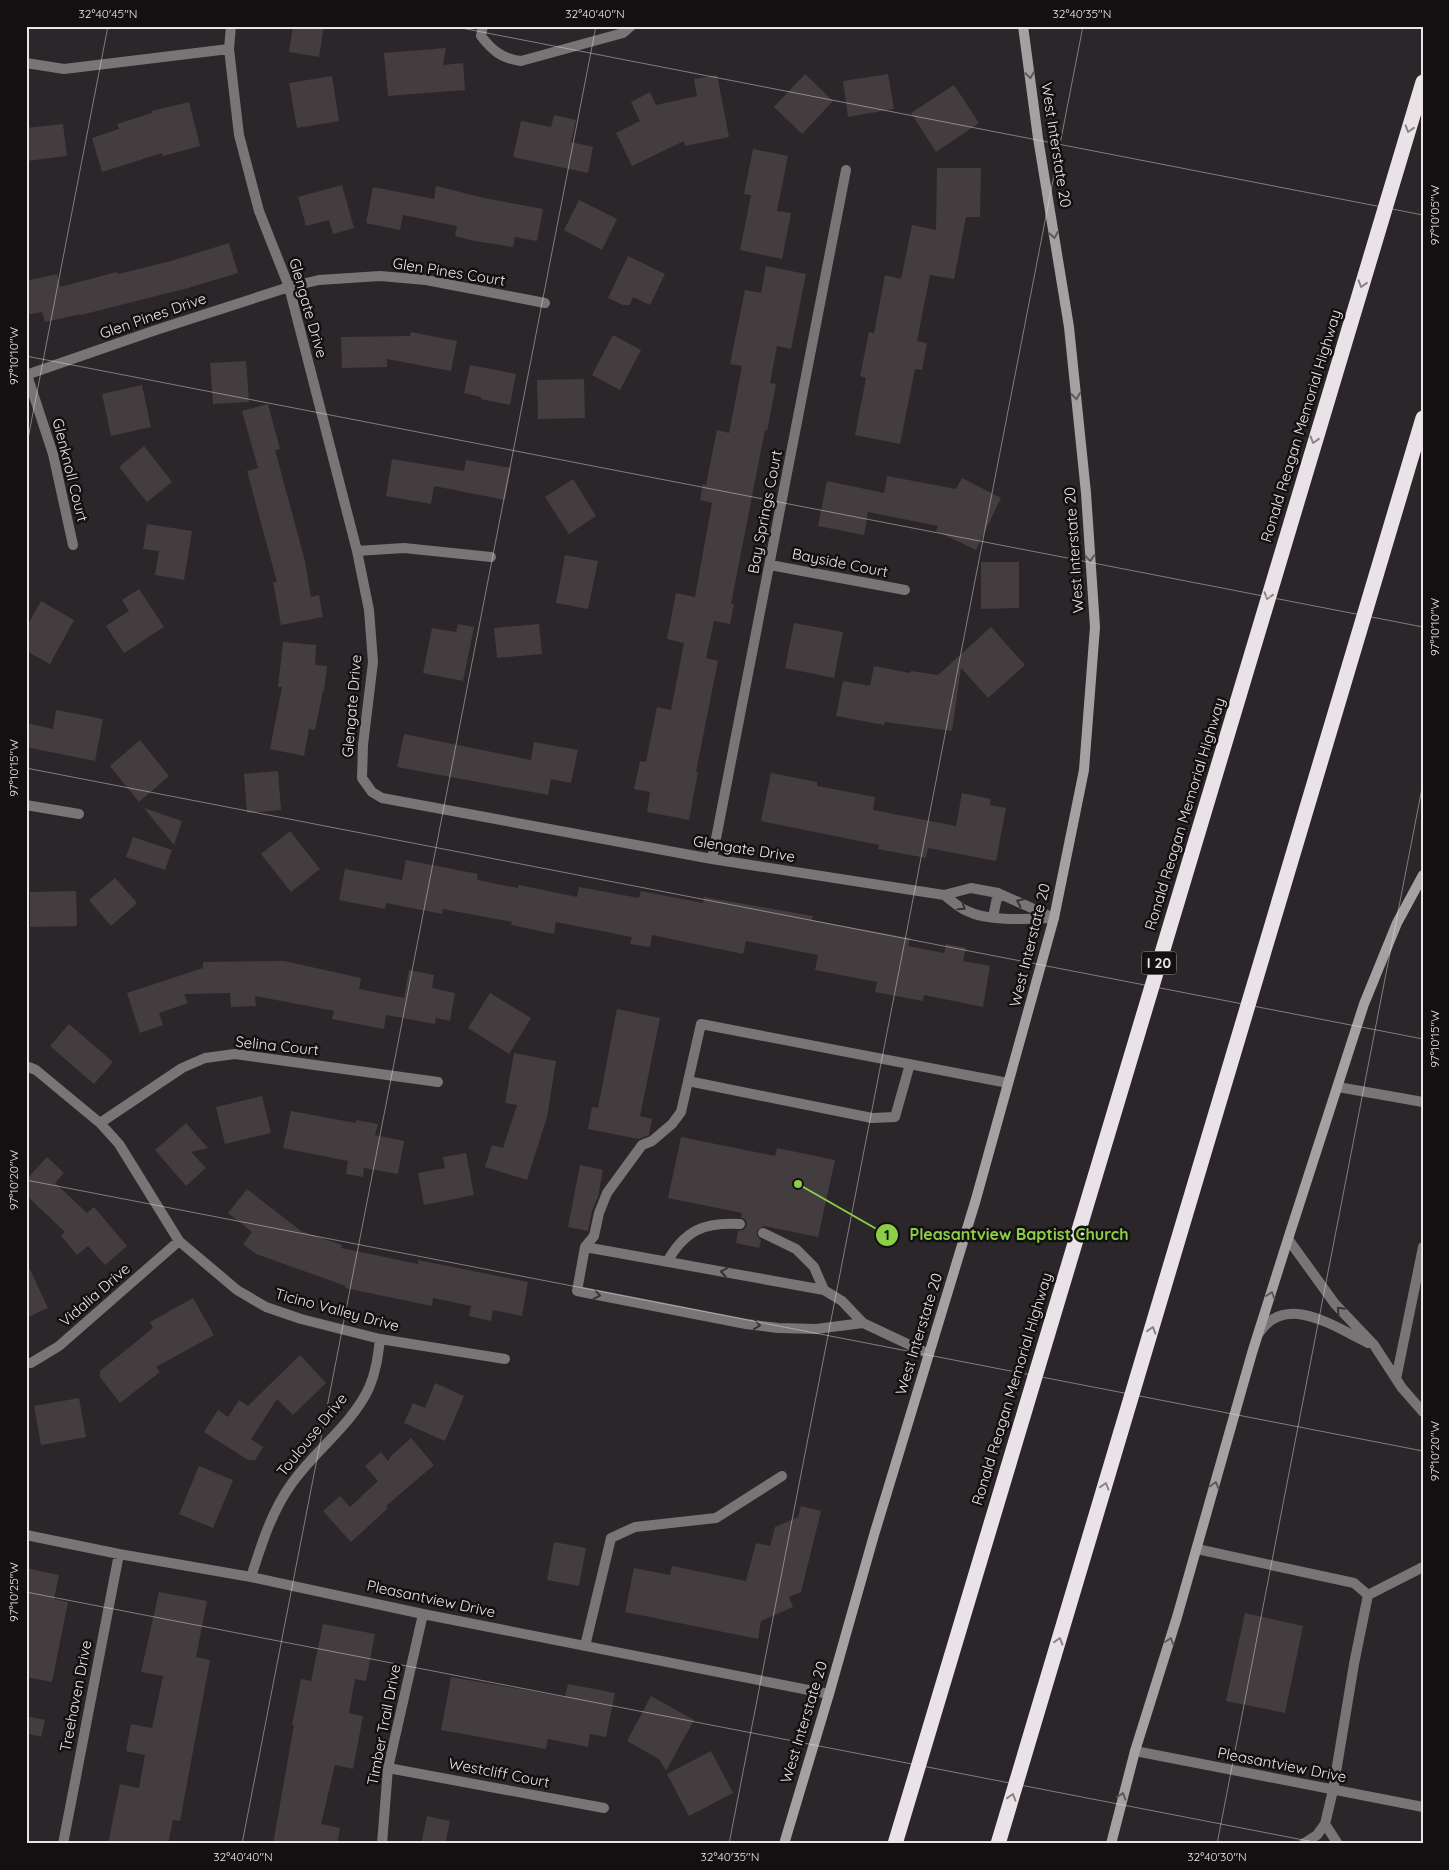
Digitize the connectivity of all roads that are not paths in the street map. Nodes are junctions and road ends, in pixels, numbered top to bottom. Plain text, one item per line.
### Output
1 (231, 26) edge
2 (631, 26) edge
3 (1023, 26) edge
4 (482, 31) edge
5 (229, 49) junction
6 (26, 63) edge
7 (1423, 82) edge
8 (846, 170) dead end
9 (289, 287) junction
10 (545, 303) dead end
11 (27, 375) edge
12 (1423, 418) edge
13 (73, 545) dead end
14 (357, 551) junction
15 (491, 557) dead end
16 (770, 565) junction
17 (905, 590) dead end
18 (26, 806) edge
19 (79, 814) dead end
20 (712, 859) junction
21 (1423, 875) edge
22 (998, 893) junction
23 (944, 895) junction
24 (993, 917) junction
25 (1054, 918) junction
26 (910, 1064) junction
27 (26, 1066) edge
28 (438, 1082) dead end
29 (688, 1082) junction
30 (1008, 1083) junction
31 (1338, 1086) junction
32 (1423, 1102) edge
33 (100, 1123) junction
34 (740, 1224) dead end
35 (762, 1233) dead end
36 (1288, 1240) junction
37 (180, 1241) junction
38 (584, 1246) junction
39 (1423, 1247) edge
40 (667, 1262) junction
41 (824, 1290) junction
42 (863, 1324) junction
43 (1258, 1335) junction
44 (380, 1339) junction
45 (1374, 1345) junction
46 (929, 1354) junction
47 (505, 1359) dead end
48 (26, 1364) edge
49 (1396, 1379) junction
50 (1423, 1412) edge
51 (782, 1476) dead end
52 (26, 1535) edge
53 (1197, 1549) junction
54 (119, 1554) junction
55 (1423, 1567) edge
56 (251, 1577) junction
57 (1368, 1595) junction
58 (423, 1614) junction
59 (585, 1646) junction
60 (829, 1694) junction
61 (1135, 1751) junction
62 (388, 1768) junction
63 (1333, 1790) junction
64 (1423, 1807) edge
65 (604, 1808) dead end
66 (1324, 1824) junction
67 (63, 1844) edge
68 (382, 1844) edge
69 (784, 1844) edge
70 (895, 1844) edge
71 (998, 1844) edge
72 (1111, 1844) edge
73 (1302, 1844) edge
74 (1338, 1844) edge

1 - 5 street, Glengate Drive
2 - 4 street
3 -> 25 main road, West Interstate 20
5 - 6 street
5 - 9 street, Glengate Drive
7 -> 70 highway, Ronald Reagan Memorial Highway / I 20
8 - 16 street, Bay Springs Court
9 - 10 street, Glen Pines Court
9 - 11 street, Glen Pines Drive
9 - 14 street, Glengate Drive
11 - 13 street, Glenknoll Court
71 -> 12 highway
14 - 15 street
14 - 20 street, Glengate Drive
16 - 17 street, Bayside Court
16 - 20 street, Bay Springs Court
18 - 19 street
20 - 23 street, Glengate Drive
21 - 31 main road
22 - 23 street, Glengate Drive
22 - 24 street
25 -> 22 street, Glengate Drive
23 -> 24 street, Glengate Drive
24 - 25 street, Glengate Drive
25 - 30 main road, West Interstate 20
26 - 29 street
26 - 29 street
26 - 30 street
27 - 33 street, Ticino Valley Drive
28 - 33 street, Selina Court
29 - 38 street
30 - 46 main road, West Interstate 20
31 - 32 street
31 - 36 main road
33 - 37 street, Ticino Valley Drive
34 - 40 street
35 - 41 street
43 -> 36 main road
45 -> 36 street
37 - 44 street, Ticino Valley Drive
37 - 48 street, Vidalia Drive
38 - 40 street
38 -> 42 street
39 - 49 street
41 -> 40 street
41 - 42 street
42 - 46 street
43 - 45 street
53 -> 43 main road
44 - 47 street, Ticino Valley Drive
44 - 56 street, Toulouse Drive
45 - 49 street
46 - 60 main road, West Interstate 20
49 - 50 street
51 - 59 street
52 - 54 street, Pleasantview Drive
53 - 57 street
61 -> 53 main road
54 - 56 street, Pleasantview Drive
54 - 67 street, Treehaven Drive
55 - 57 street
56 - 58 street, Pleasantview Drive
57 - 63 street
58 - 59 street, Pleasantview Drive
58 - 62 street, Timber Trail Drive
59 - 60 street, Pleasantview Drive
60 - 69 main road, West Interstate 20
61 - 63 street, Pleasantview Drive
72 -> 61 main road
62 - 65 street, Westcliff Court
62 - 68 street, Timber Trail Drive
63 - 64 street, Pleasantview Drive
63 - 66 street
66 - 73 street
66 - 74 street

